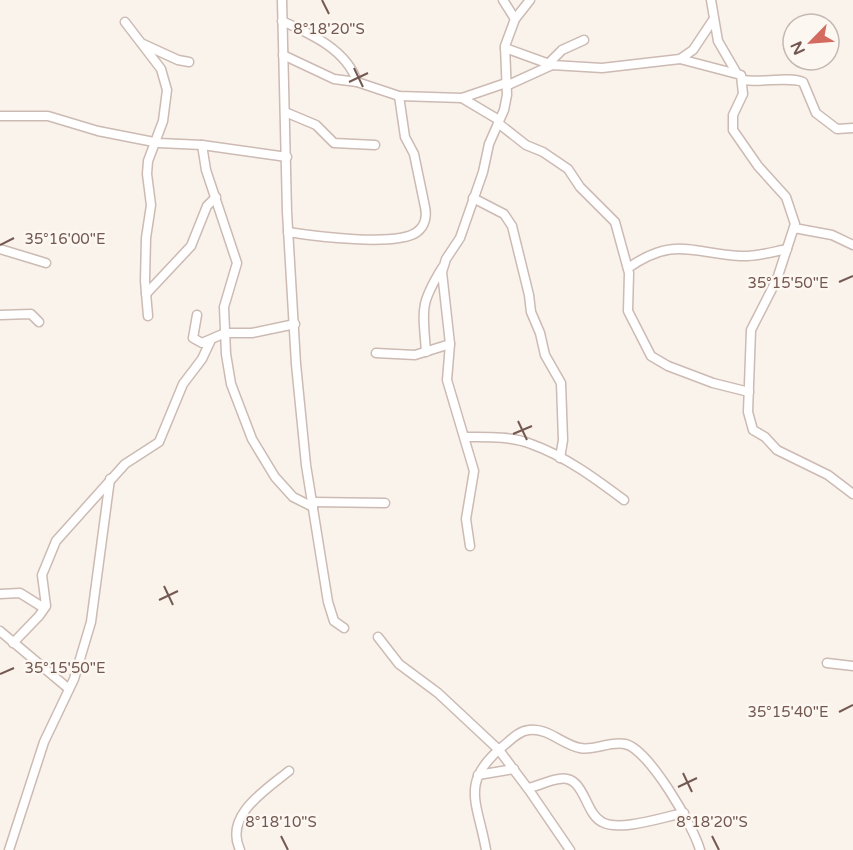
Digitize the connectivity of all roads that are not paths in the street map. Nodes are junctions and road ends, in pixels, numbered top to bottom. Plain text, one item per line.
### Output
1 (282, 0) edge
2 (503, 0) edge
3 (530, 0) edge
4 (711, 0) edge
5 (515, 19) junction
6 (713, 20) junction
7 (282, 21) junction
8 (125, 22) dead end
9 (584, 40) dead end
10 (143, 43) junction
11 (505, 48) junction
12 (283, 55) junction
13 (680, 59) junction
14 (189, 62) dead end
15 (550, 65) junction
16 (736, 72) junction
17 (743, 80) junction
18 (357, 82) junction
19 (506, 85) junction
20 (399, 96) junction
21 (462, 98) junction
22 (285, 112) junction
23 (0, 116) edge
24 (499, 121) junction
25 (853, 128) edge
26 (155, 142) junction
27 (202, 145) junction
28 (375, 145) dead end
29 (287, 157) junction
30 (216, 197) junction
31 (472, 198) junction
32 (794, 228) junction
33 (288, 232) junction
34 (853, 245) edge
35 (0, 249) edge
36 (787, 249) junction
37 (46, 263) dead end
38 (444, 266) junction
39 (628, 268) junction
40 (146, 294) junction
41 (0, 315) edge
42 (197, 315) dead end
43 (148, 316) dead end
44 (39, 322) dead end
45 (295, 324) junction
46 (225, 333) junction
47 (210, 342) junction
48 (450, 344) junction
49 (426, 352) junction
50 (376, 353) dead end
51 (749, 392) junction
52 (466, 437) junction
53 (560, 458) junction
54 (110, 479) junction
55 (853, 494) edge
56 (624, 500) dead end
57 (385, 502) dead end
58 (312, 504) junction
59 (470, 546) dead end
60 (0, 594) edge
61 (44, 608) junction
62 (344, 628) dead end
63 (0, 632) edge
64 (378, 636) dead end
65 (13, 644) junction
66 (827, 663) dead end
67 (853, 666) edge
68 (69, 689) junction
69 (499, 750) junction
70 (514, 769) junction
71 (289, 771) dead end
72 (478, 775) junction
73 (528, 788) junction
74 (684, 813) junction
75 (9, 850) edge
76 (240, 850) edge
77 (486, 850) edge
78 (570, 850) edge
79 (700, 850) edge

1 - 7 street
2 - 5 street
3 - 5 street
4 - 6 street
5 - 11 street
6 - 13 street
6 - 16 street
7 - 12 street
7 - 18 street
8 - 10 street
9 - 15 street
10 - 14 street
10 - 26 street
11 - 15 street
11 - 19 street
12 - 18 street
12 - 22 street
13 - 15 street
13 - 16 street
15 - 19 street
16 - 17 street
17 - 25 street
17 - 32 street
18 - 20 street
19 - 21 street
19 - 24 street
20 - 21 street
20 - 33 street
21 - 24 street
22 - 28 street
22 - 29 street
23 - 26 street
24 - 31 street
24 - 39 street
26 - 27 street
26 - 40 street
27 - 29 street
27 - 30 street
29 - 33 street
30 - 40 street
30 - 46 street
31 - 38 street
31 - 53 street
32 - 34 street
32 - 36 street
33 - 45 street
35 - 37 street
36 - 39 street
36 - 51 street
38 - 48 street
38 - 49 street
39 - 51 street
40 - 43 street
41 - 44 street
42 - 47 street
45 - 46 street
45 - 58 street
46 - 47 street
46 - 58 street
47 - 54 street
48 - 49 street
48 - 52 street
49 - 50 street
51 - 55 street
52 - 53 street
52 - 59 street
53 - 56 street
54 - 61 street
54 - 68 street
57 - 58 street
58 - 62 street
60 - 61 street
61 - 65 street
63 - 65 street
64 - 69 street
65 - 68 street
66 - 67 street
68 - 75 street
69 - 70 street
69 - 72 street
69 - 74 street
70 - 72 street
70 - 73 street
71 - 76 street
72 - 77 street
73 - 74 street
73 - 78 street
74 - 79 street

